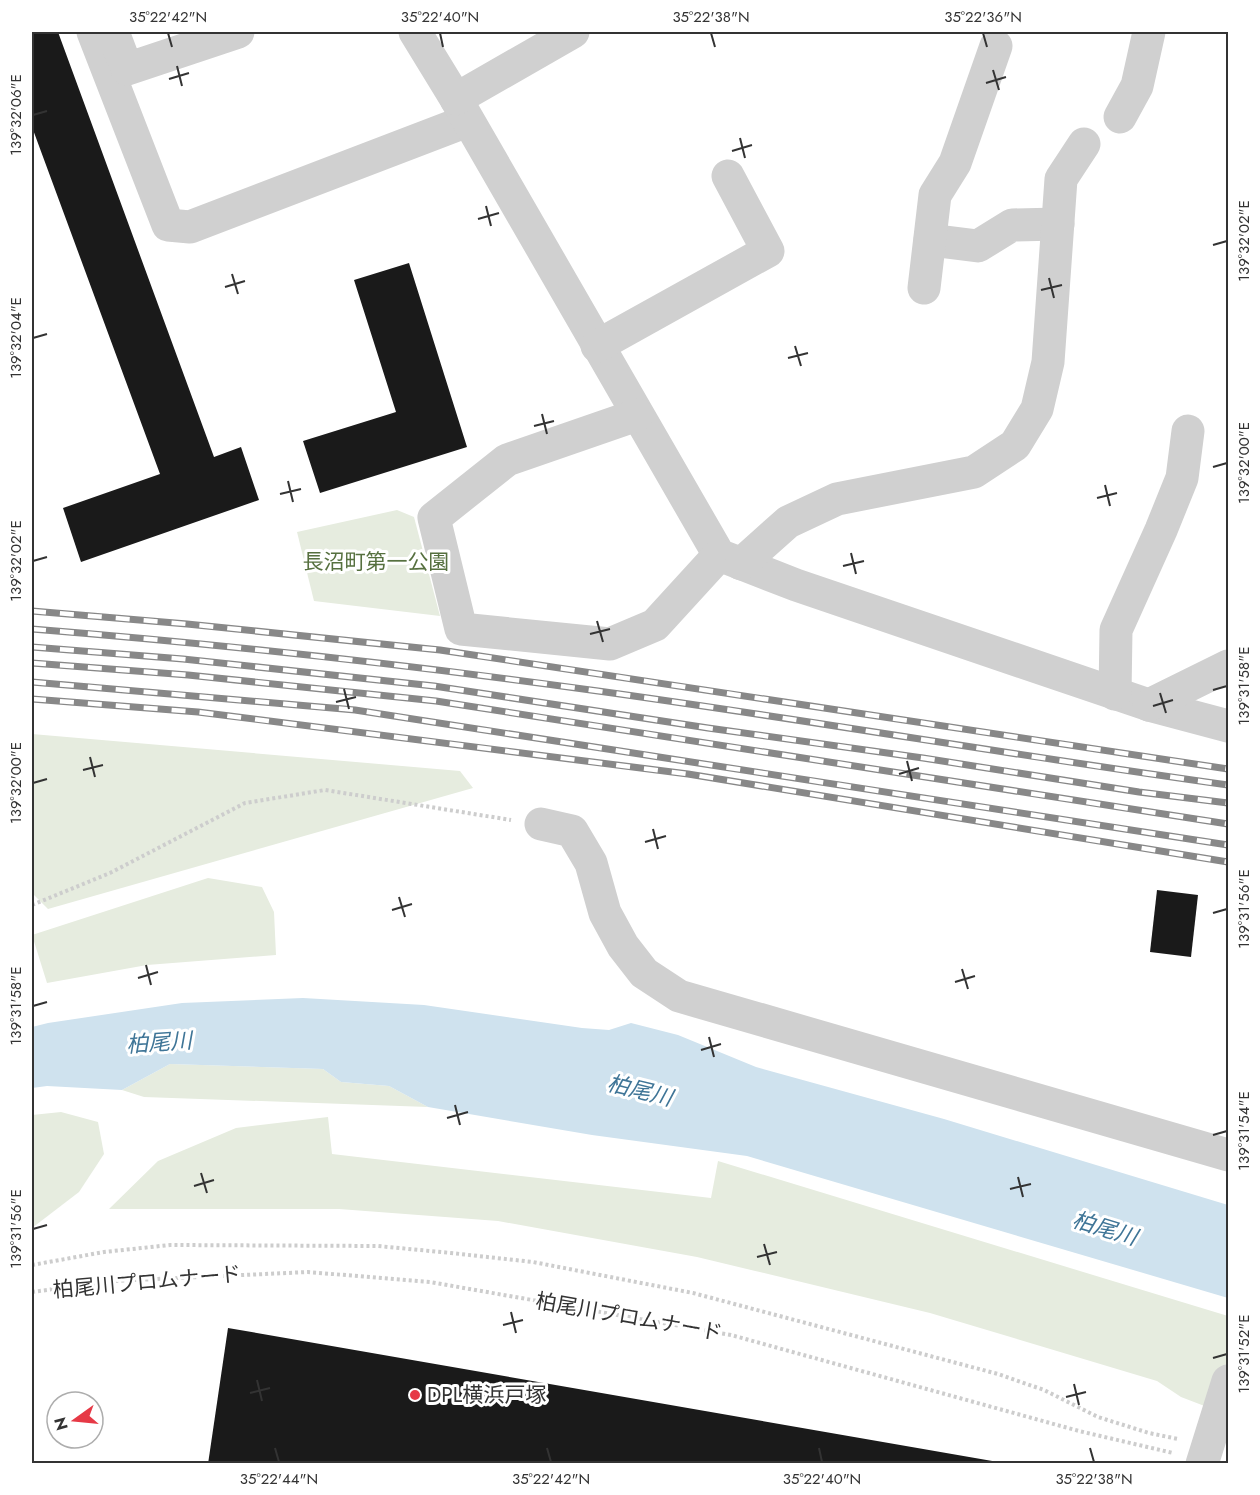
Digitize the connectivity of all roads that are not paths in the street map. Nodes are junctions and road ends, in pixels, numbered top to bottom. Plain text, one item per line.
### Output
1 (93, 32) edge
2 (113, 32) edge
3 (238, 32) edge
4 (415, 32) edge
5 (573, 32) edge
6 (1149, 32) edge
7 (996, 46) dead end
8 (461, 110) junction
9 (1120, 117) dead end
10 (1084, 144) dead end
11 (728, 176) dead end
12 (1058, 224) junction
13 (930, 240) junction
14 (924, 288) dead end
15 (597, 346) junction
16 (637, 415) junction
17 (1188, 431) dead end
18 (730, 559) junction
19 (1228, 666) edge
20 (1115, 694) junction
21 (1149, 705) junction
22 (1228, 726) edge
23 (541, 824) road end
24 (1228, 1155) edge
25 (1228, 1381) edge
26 (1207, 1446) edge

1 - 8 street
2 - 3 street
4 - 8 street
5 - 8 street
6 - 9 street
7 - 13 street
8 - 15 street
10 - 12 street
11 - 15 street
12 - 13 street
12 - 18 street
13 - 14 street
15 - 16 street
16 - 18 street
16 - 18 street
17 - 20 street
18 - 20 street
19 - 21 street
20 - 21 street
21 - 22 street
23 - 24 street
25 - 26 street

